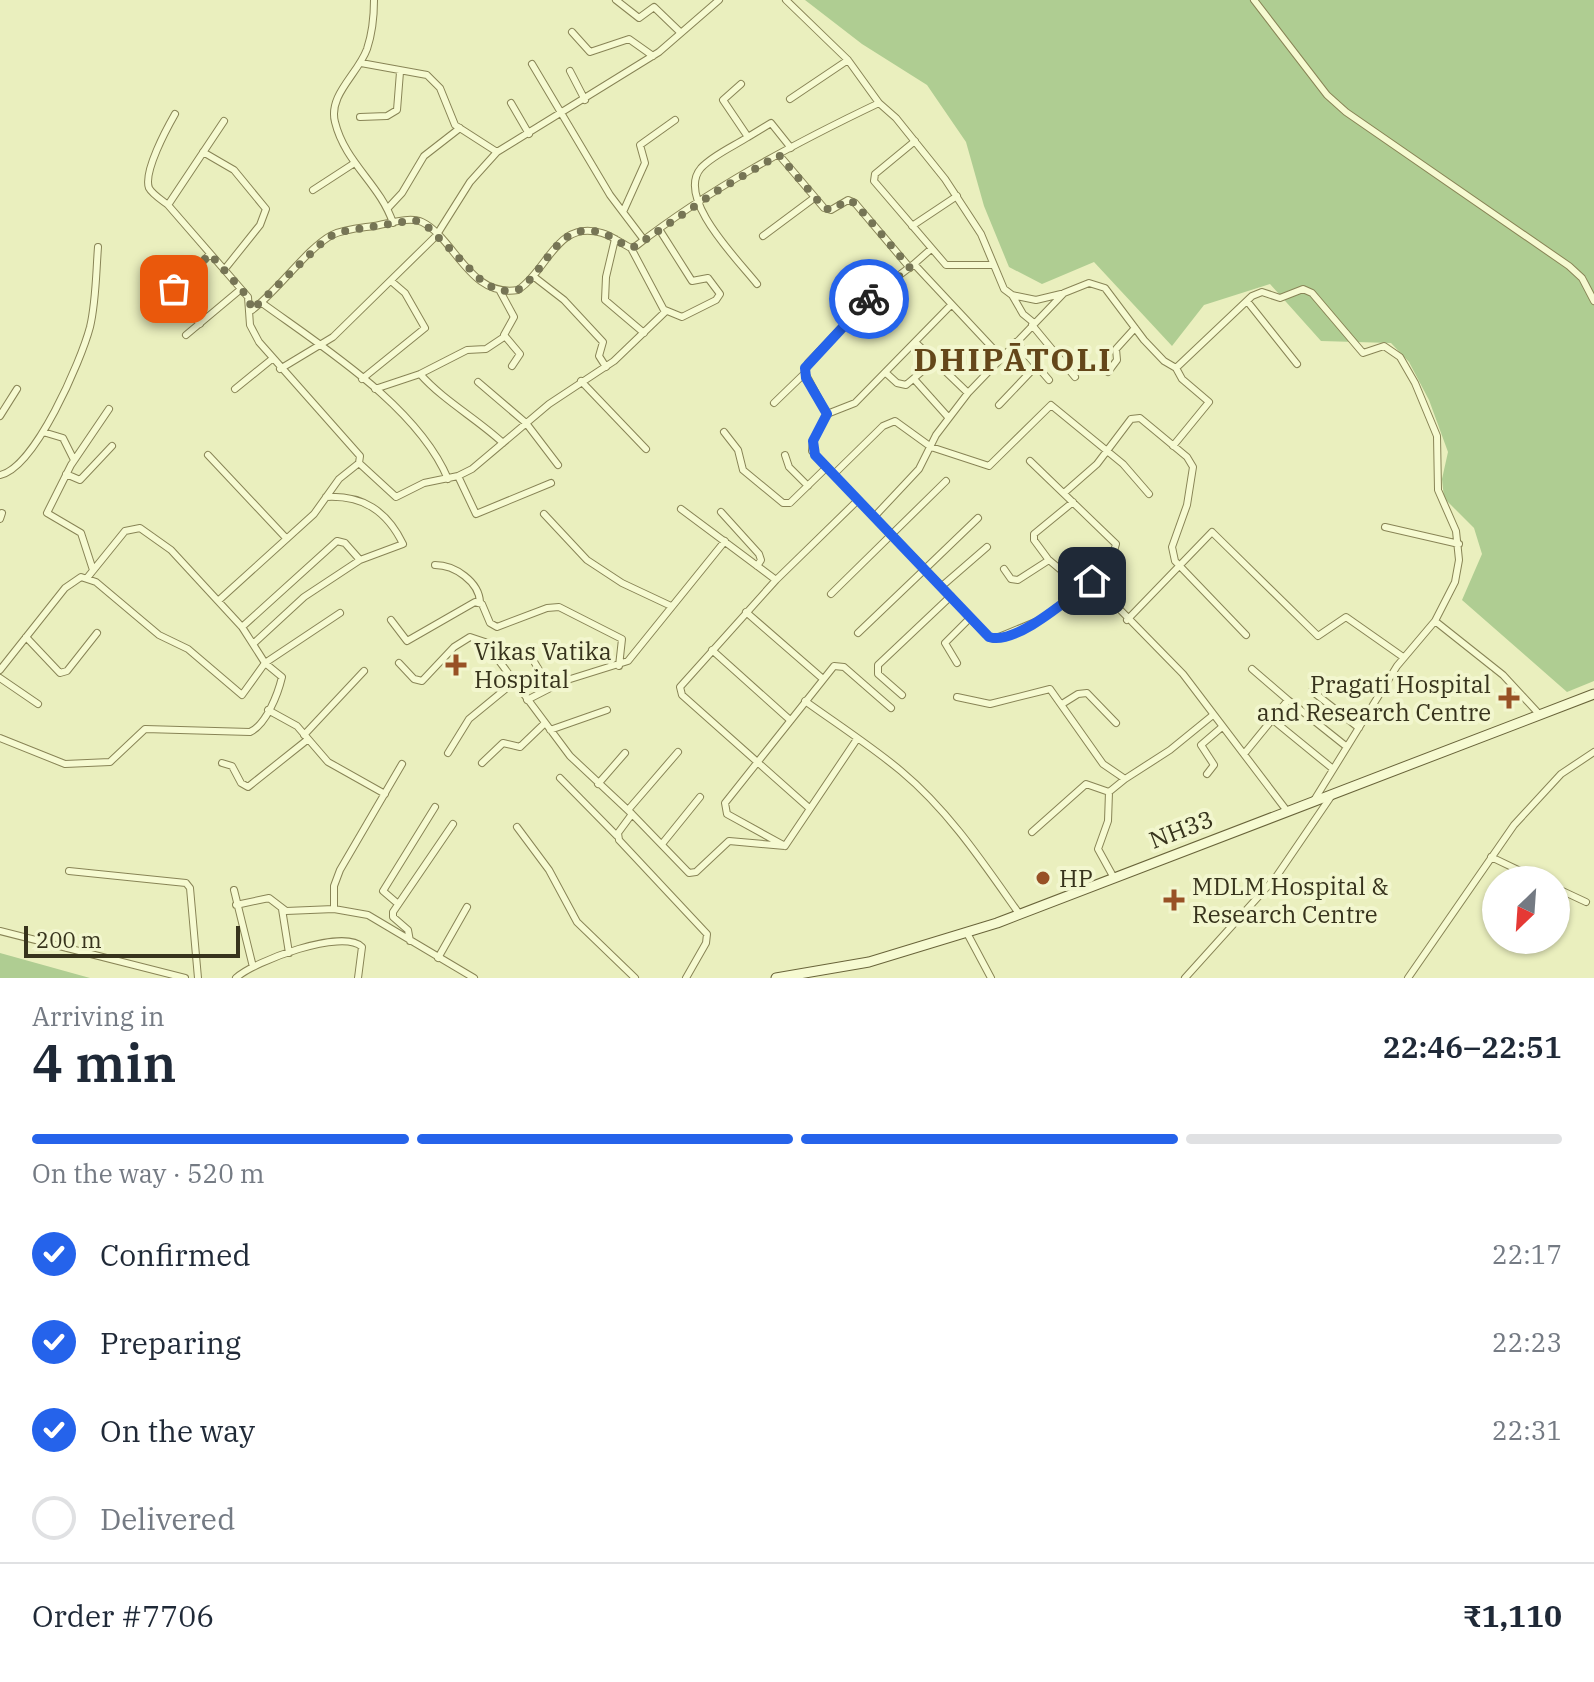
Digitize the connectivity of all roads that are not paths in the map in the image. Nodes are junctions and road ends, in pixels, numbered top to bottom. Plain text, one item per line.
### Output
1 (374, 0) edge
2 (616, 0) edge
3 (660, 0) edge
4 (719, 0) edge
5 (786, 0) edge
6 (1254, 0) edge
7 (654, 7) junction
8 (572, 32) dead end
9 (681, 33) junction
10 (653, 56) junction
11 (848, 60) junction
12 (361, 63) junction
13 (532, 64) dead end
14 (570, 71) dead end
15 (400, 72) junction
16 (741, 84) dead end
17 (790, 99) dead end
18 (585, 100) junction
19 (511, 103) dead end
20 (879, 103) junction
21 (175, 114) dead end
22 (562, 115) junction
23 (360, 117) dead end
24 (675, 120) dead end
25 (224, 121) dead end
26 (460, 128) junction
27 (529, 134) junction
28 (748, 137) junction
29 (915, 141) junction
30 (791, 148) junction
31 (203, 152) junction
32 (497, 152) junction
33 (779, 155) junction
34 (353, 164) junction
35 (313, 190) dead end
36 (957, 196) junction
37 (814, 198) junction
38 (699, 204) junction
39 (168, 205) junction
40 (388, 208) junction
41 (623, 212) junction
42 (393, 223) junction
43 (912, 226) junction
44 (659, 229) junction
45 (436, 236) junction
46 (763, 236) dead end
47 (615, 239) junction
48 (644, 240) junction
49 (98, 247) dead end
50 (631, 248) junction
51 (931, 249) junction
52 (210, 254) junction
53 (993, 265) junction
54 (912, 266) junction
55 (224, 270) junction
56 (533, 276) junction
57 (391, 281) junction
58 (757, 284) dead end
59 (241, 289) junction
60 (500, 291) junction
61 (1064, 293) junction
62 (1012, 295) junction
63 (1247, 301) junction
64 (1594, 301) edge
65 (262, 303) junction
66 (950, 306) junction
67 (252, 310) junction
68 (665, 310) junction
69 (200, 324) junction
70 (1033, 324) junction
71 (1135, 328) junction
72 (644, 333) junction
73 (186, 335) dead end
74 (504, 337) junction
75 (915, 342) junction
76 (1016, 342) junction
77 (321, 347) junction
78 (1001, 357) junction
79 (272, 359) junction
80 (933, 362) junction
81 (1038, 364) junction
82 (1297, 364) dead end
83 (512, 366) dead end
84 (606, 367) junction
85 (1176, 368) junction
86 (280, 369) junction
87 (1108, 372) dead end
88 (805, 373) junction
89 (886, 373) junction
90 (420, 374) junction
91 (1075, 377) dead end
92 (362, 379) junction
93 (914, 379) junction
94 (1049, 380) dead end
95 (581, 381) junction
96 (478, 382) dead end
97 (17, 389) dead end
98 (235, 389) dead end
99 (375, 389) junction
100 (968, 393) junction
101 (774, 403) dead end
102 (999, 405) dead end
103 (109, 409) dead end
104 (827, 414) junction
105 (0, 416) edge
106 (948, 417) junction
107 (526, 423) junction
108 (43, 432) junction
109 (724, 432) dead end
110 (503, 443) junction
111 (112, 446) dead end
112 (1173, 446) junction
113 (931, 447) junction
114 (646, 449) dead end
115 (1107, 453) junction
116 (208, 455) dead end
117 (785, 455) dead end
118 (74, 460) junction
119 (1030, 461) dead end
120 (359, 463) junction
121 (558, 465) dead end
122 (827, 467) junction
123 (66, 474) junction
124 (834, 474) junction
125 (0, 475) edge
126 (458, 476) junction
127 (448, 479) junction
128 (946, 481) dead end
129 (551, 483) dead end
130 (808, 486) junction
131 (1064, 493) junction
132 (390, 494) junction
133 (1149, 494) dead end
134 (326, 497) junction
135 (858, 500) junction
136 (1073, 502) junction
137 (681, 509) dead end
138 (378, 510) junction
139 (721, 512) dead end
140 (544, 514) dead end
141 (874, 517) junction
142 (978, 518) dead end
143 (1385, 527) dead end
144 (890, 532) junction
145 (286, 538) junction
146 (725, 541) junction
147 (1459, 544) junction
148 (987, 547) dead end
149 (1048, 559) junction
150 (360, 560) junction
151 (435, 565) dead end
152 (757, 566) junction
153 (1179, 566) junction
154 (925, 569) junction
155 (1004, 569) dead end
156 (93, 570) junction
157 (87, 578) junction
158 (1089, 578) junction
159 (776, 580) junction
160 (942, 586) junction
161 (831, 594) dead end
162 (951, 596) junction
163 (218, 601) junction
164 (480, 602) junction
165 (671, 606) junction
166 (746, 612) junction
167 (340, 613) dead end
168 (970, 618) junction
169 (391, 620) dead end
170 (1127, 620) junction
171 (1435, 621) junction
172 (242, 627) junction
173 (97, 633) dead end
174 (858, 633) dead end
175 (1246, 635) dead end
176 (26, 637) junction
177 (253, 644) junction
178 (527, 650) dead end
179 (712, 650) junction
180 (1403, 657) junction
181 (265, 663) junction
182 (399, 663) dead end
183 (957, 663) dead end
184 (619, 666) junction
185 (1, 668) edge
186 (1252, 669) dead end
187 (364, 671) dead end
188 (0, 678) edge
189 (823, 679) junction
190 (514, 682) junction
191 (550, 688) junction
192 (1312, 691) dead end
193 (1594, 694) edge
194 (902, 695) dead end
195 (957, 697) dead end
196 (527, 700) junction
197 (1288, 700) junction
198 (805, 701) junction
199 (38, 704) dead end
200 (1062, 704) junction
201 (891, 708) dead end
202 (268, 710) junction
203 (607, 710) dead end
204 (1213, 715) junction
205 (1541, 716) junction
206 (790, 720) junction
207 (1273, 720) junction
208 (545, 723) junction
209 (1116, 723) dead end
210 (1222, 727) junction
211 (1359, 728) junction
212 (550, 730) junction
213 (0, 738) edge
214 (306, 738) junction
215 (857, 739) junction
216 (1347, 747) junction
217 (678, 752) dead end
218 (1594, 752) edge
219 (448, 753) dead end
220 (625, 753) dead end
221 (1244, 754) junction
222 (757, 761) junction
223 (222, 763) dead end
224 (482, 763) dead end
225 (402, 764) dead end
226 (1333, 769) junction
227 (1207, 774) dead end
228 (560, 778) dead end
229 (1125, 779) junction
230 (598, 784) junction
231 (1109, 792) junction
232 (1334, 792) junction
233 (385, 794) junction
234 (700, 797) dead end
235 (1313, 802) junction
236 (435, 807) dead end
237 (808, 807) junction
238 (1287, 811) junction
239 (630, 812) junction
240 (453, 824) dead end
241 (517, 827) dead end
242 (1032, 832) dead end
243 (617, 836) junction
244 (662, 844) junction
245 (785, 846) junction
246 (1491, 857) junction
247 (1510, 866) edge
248 (69, 871) dead end
249 (1114, 878) junction
250 (234, 890) dead end
251 (1570, 895) edge
252 (1586, 902) dead end
253 (397, 903) junction
254 (236, 905) junction
255 (467, 907) dead end
256 (282, 908) junction
257 (334, 909) junction
258 (1020, 915) junction
259 (0, 931) edge
260 (967, 933) junction
261 (410, 941) junction
262 (289, 953) junction
263 (438, 958) junction
264 (253, 967) junction
265 (185, 978) edge
266 (198, 978) edge
267 (236, 978) edge
268 (358, 978) edge
269 (474, 978) edge
270 (635, 978) edge
271 (686, 978) edge
272 (776, 978) edge
273 (991, 978) edge
274 (1185, 978) edge
275 (1408, 978) edge

1 - 12 street
2 - 7 street
3 - 7 street
4 - 9 street
5 - 11 street
6 - 64 street
7 - 9 street
8 - 10 street
9 - 10 street
10 - 18 street
11 - 17 street
11 - 20 street
12 - 15 street
12 - 34 street
13 - 22 street
14 - 18 street
15 - 23 street
15 - 26 street
16 - 28 street
18 - 22 street
19 - 27 street
20 - 29 street
20 - 30 street
21 - 39 street
22 - 27 street
22 - 41 street
24 - 41 street
25 - 31 street
26 - 32 street
26 - 40 street
27 - 32 street
28 - 30 street
28 - 38 street
29 - 36 street
29 - 43 street
30 - 33 street
31 - 39 street
31 - 55 street
32 - 45 street
33 - 37 street
33 - 38 street
34 - 35 street
34 - 40 street
36 - 43 street
36 - 53 street
37 - 46 street
37 - 54 street
38 - 44 street
38 - 58 street
39 - 52 street
40 - 42 street
41 - 48 street
42 - 45 street
42 - 65 street
43 - 51 street
44 - 48 street
44 - 68 street
45 - 57 street
45 - 60 street
47 - 50 street
47 - 56 street
47 - 72 street
48 - 50 street
49 - 108 street
50 - 68 street
51 - 53 street
51 - 54 street
52 - 55 street
52 - 69 street
53 - 62 street
54 - 66 street
54 - 88 street
55 - 59 street
56 - 60 street
56 - 84 street
57 - 77 street
57 - 92 street
59 - 67 street
59 - 69 street
60 - 74 street
61 - 62 street
61 - 70 street
61 - 71 street
62 - 70 street
63 - 82 street
63 - 85 street
63 - 147 street
65 - 67 street
65 - 77 street
66 - 75 street
66 - 78 street
67 - 79 street
68 - 72 street
69 - 73 street
70 - 76 street
70 - 91 street
71 - 85 street
71 - 87 street
72 - 84 street
74 - 83 street
74 - 90 street
75 - 80 street
75 - 89 street
76 - 78 street
76 - 81 street
77 - 86 street
77 - 92 street
78 - 100 street
79 - 86 street
79 - 98 street
80 - 93 street
80 - 100 street
81 - 94 street
81 - 102 street
84 - 95 street
85 - 112 street
86 - 120 street
88 - 101 street
88 - 104 street
89 - 93 street
89 - 104 street
90 - 99 street
90 - 110 street
92 - 99 street
93 - 106 street
95 - 107 street
95 - 114 street
96 - 107 street
97 - 105 street
99 - 127 street
100 - 106 street
103 - 118 street
104 - 122 street
106 - 113 street
107 - 110 street
107 - 121 street
108 - 118 street
108 - 125 street
109 - 130 street
110 - 126 street
111 - 123 street
112 - 115 street
112 - 153 street
113 - 115 street
113 - 124 street
113 - 141 street
115 - 131 street
115 - 133 street
116 - 145 street
117 - 130 street
118 - 123 street
119 - 131 street
120 - 132 street
120 - 134 street
122 - 124 street
122 - 130 street
123 - 156 street
124 - 135 street
126 - 127 street
126 - 129 street
127 - 132 street
128 - 144 street
131 - 136 street
132 - 138 street
134 - 138 street
134 - 145 street
135 - 141 street
135 - 159 street
136 - 149 street
136 - 158 street
137 - 146 street
138 - 150 street
139 - 152 street
140 - 165 street
141 - 144 street
142 - 154 street
143 - 147 street
144 - 154 street
144 - 161 street
145 - 163 street
146 - 152 street
146 - 165 street
147 - 171 street
148 - 160 street
149 - 155 street
149 - 158 street
150 - 172 street
150 - 177 street
151 - 164 street
152 - 159 street
153 - 170 street
153 - 175 street
153 - 180 street
154 - 160 street
154 - 174 street
156 - 157 street
156 - 163 street
157 - 176 street
157 - 181 street
158 - 168 street
158 - 170 street
159 - 166 street
160 - 162 street
162 - 168 street
162 - 194 street
163 - 172 street
164 - 169 street
164 - 184 street
165 - 184 street
166 - 179 street
166 - 189 street
167 - 181 street
168 - 183 street
170 - 204 street
171 - 180 street
171 - 205 street
172 - 177 street
173 - 176 street
176 - 185 street
177 - 181 street
178 - 191 street
179 - 206 street
179 - 222 street
180 - 211 street
181 - 202 street
182 - 190 street
184 - 191 street
186 - 197 street
187 - 214 street
188 - 199 street
189 - 198 street
189 - 201 street
190 - 196 street
190 - 219 street
191 - 196 street
192 - 211 street
193 - 205 main road, NH33
195 - 200 street
196 - 208 street
197 - 207 street
197 - 216 street
198 - 206 street
198 - 215 street
200 - 209 street
200 - 229 street
202 - 213 street
202 - 214 street
203 - 212 street
204 - 210 street
204 - 229 street
205 - 232 main road, NH33
206 - 222 street
207 - 221 street
207 - 226 street
208 - 212 street
208 - 224 street
210 - 221 street
210 - 227 street
211 - 216 street
212 - 230 street
214 - 223 street
214 - 233 street
215 - 237 street
215 - 258 street
216 - 226 street
217 - 239 street
218 - 246 street
220 - 230 street
221 - 238 street
222 - 237 street
222 - 245 street
225 - 233 street
226 - 235 street
228 - 243 street
229 - 231 street
230 - 239 street
231 - 242 street
231 - 249 street
232 - 235 main road, NH33
232 - 274 street
233 - 257 street
234 - 244 street
235 - 238 main road, NH33
236 - 253 street
237 - 245 street
238 - 249 main road, NH33
239 - 243 street
239 - 244 street
240 - 253 street
241 - 270 street
243 - 271 street
244 - 245 street
246 - 247 street
246 - 275 street
248 - 266 street
249 - 258 main road, NH33
250 - 254 street
251 - 252 street
253 - 261 street
254 - 256 street
254 - 264 street
255 - 263 street
256 - 257 street
256 - 262 street
257 - 261 street
258 - 260 main road, NH33
259 - 265 street
260 - 272 main road, NH33
260 - 273 street
261 - 263 street
262 - 264 street
262 - 268 street
263 - 269 street
264 - 267 street

